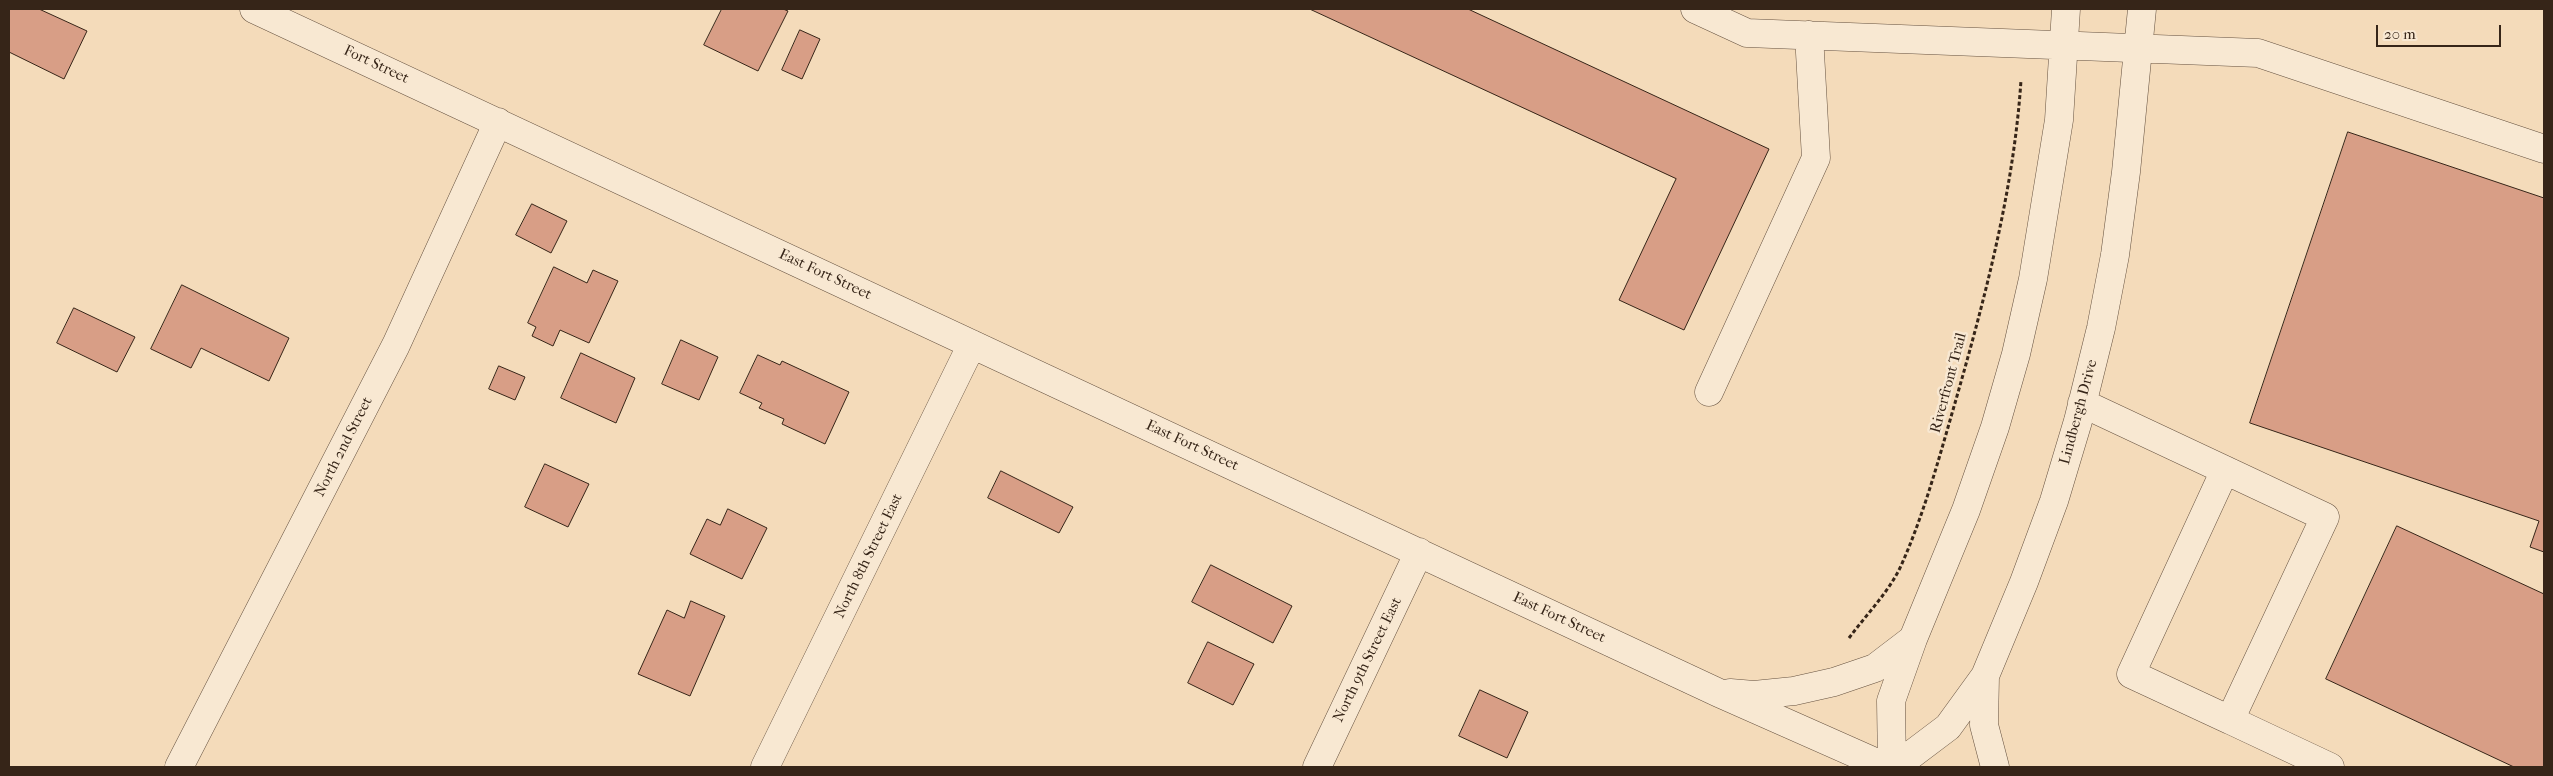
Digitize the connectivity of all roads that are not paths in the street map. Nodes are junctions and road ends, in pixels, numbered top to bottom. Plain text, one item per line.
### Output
1 (254, 9) edge
2 (1695, 9) edge
3 (2066, 9) edge
4 (2142, 9) edge
5 (1809, 35) junction
6 (2065, 45) junction
7 (2138, 48) junction
8 (498, 122) junction
9 (2544, 149) edge
10 (972, 344) junction
11 (1709, 392) dead end
12 (2082, 403) junction
13 (2225, 470) junction
14 (1419, 552) junction
15 (1913, 639) junction
16 (1985, 676) junction
17 (1719, 693) junction
18 (2230, 720) junction
19 (179, 767) edge
20 (765, 767) edge
21 (1317, 767) edge
22 (1886, 767) edge
23 (1894, 767) edge
24 (1995, 767) edge
25 (2330, 767) edge

1 - 8 street, Fort Street
2 - 5 street
3 - 6 street, Lindbergh Drive
4 - 7 street, Lindbergh Drive
5 - 6 street
5 - 11 street
6 - 7 street
6 - 15 street, Lindbergh Drive
7 - 9 street
7 - 12 street, Lindbergh Drive
8 - 10 street, East Fort Street
8 - 19 street, North 2nd Street
10 - 14 street, East Fort Street
10 - 20 street, North 8th Street East
12 - 13 street
12 - 16 street, Lindbergh Drive
13 - 18 street
13 - 18 street
14 - 17 street, East Fort Street
14 - 21 street, North 9th Street East
15 - 17 street
15 - 23 street, Lindbergh Drive
16 - 23 street, Lindbergh Drive
16 - 24 street
17 - 22 street, East Fort Street
18 - 25 street

